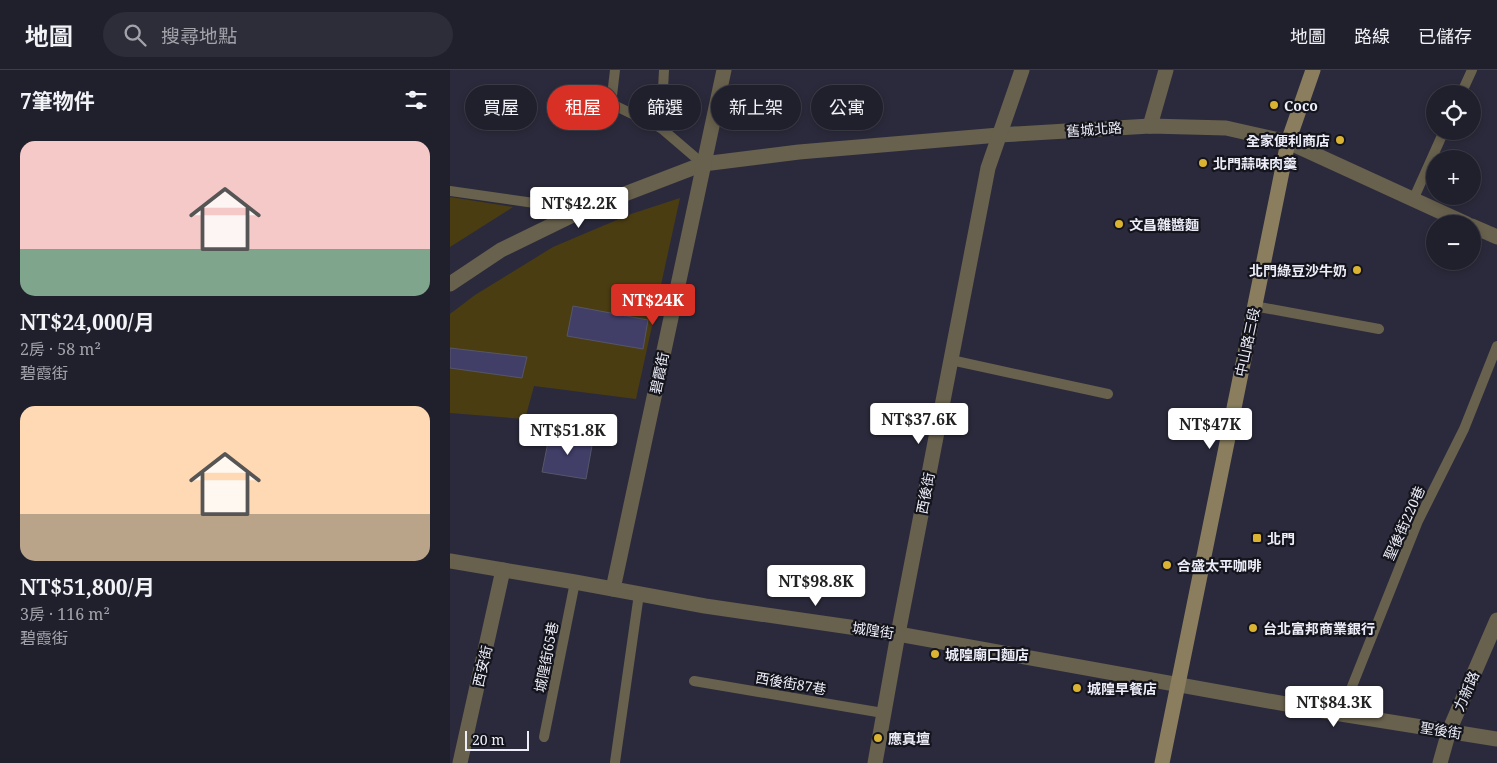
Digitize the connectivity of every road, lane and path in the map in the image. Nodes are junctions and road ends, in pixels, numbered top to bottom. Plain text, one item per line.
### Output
1 (615, 70) edge
2 (664, 70) edge
3 (724, 70) edge
4 (1022, 70) edge
5 (1166, 70) edge
6 (1313, 70) edge
7 (1472, 70) edge
8 (613, 85) edge
9 (663, 85) edge
10 (1465, 85) edge
11 (1150, 126) junction
12 (663, 130) edge
13 (998, 135) junction
14 (1440, 140) edge
15 (1288, 142) junction
16 (703, 164) junction
17 (450, 191) edge
18 (1413, 200) junction
19 (583, 210) junction
20 (1447, 215) edge
21 (1481, 230) edge
22 (1497, 237) edge
23 (450, 284) edge
24 (1254, 306) junction
25 (1379, 329) dead end
26 (1497, 346) edge
27 (951, 360) junction
28 (1108, 394) dead end
29 (450, 561) edge
30 (503, 570) junction
31 (575, 582) junction
32 (613, 589) junction
33 (639, 594) junction
34 (1496, 625) edge
35 (898, 634) junction
36 (694, 681) dead end
37 (1177, 684) junction
38 (884, 713) junction
39 (1341, 714) junction
40 (1449, 731) junction
41 (544, 737) dead end
42 (1497, 739) edge
43 (615, 762) edge
44 (460, 763) edge
45 (875, 763) edge
46 (1162, 763) edge
47 (1440, 763) edge

1 - 8 lane
2 - 9 lane
3 - 16 street, 碧霞街
4 - 13 street, 西後街
5 - 11 street
6 - 15 street, 中山路三段
7 - 10 lane
11 - 13 street, 舊城北路
11 - 15 street, 舊城北路
12 - 16 lane
13 - 16 street, 舊城北路
13 - 27 street, 西後街
14 - 18 lane
15 - 18 street, 舊城北路
15 - 24 street, 中山路三段
16 - 19 street, 舊城北路
16 - 32 street, 碧霞街
17 - 19 lane
18 - 20 street, 舊城北路
19 - 23 street, 舊城北路
21 - 22 street
24 - 25 lane
24 - 37 street, 中山路三段
26 - 39 lane, 聖後街220巷
27 - 28 lane
27 - 35 street, 西後街
29 - 30 street, 城隍街
30 - 31 street, 城隍街
30 - 44 street, 西安街
31 - 32 street, 城隍街
31 - 41 lane, 城隍街65巷
32 - 33 street, 城隍街
33 - 35 street, 城隍街
33 - 43 lane
34 - 40 street, 力新路
35 - 37 street, 城隍街
35 - 38 street, 西後街
36 - 38 lane, 西後街87巷
37 - 39 street, 聖後街
37 - 46 street, 中山路三段
38 - 45 street, 西後街
39 - 40 street, 聖後街
40 - 42 street, 聖後街
40 - 47 street, 力新路

